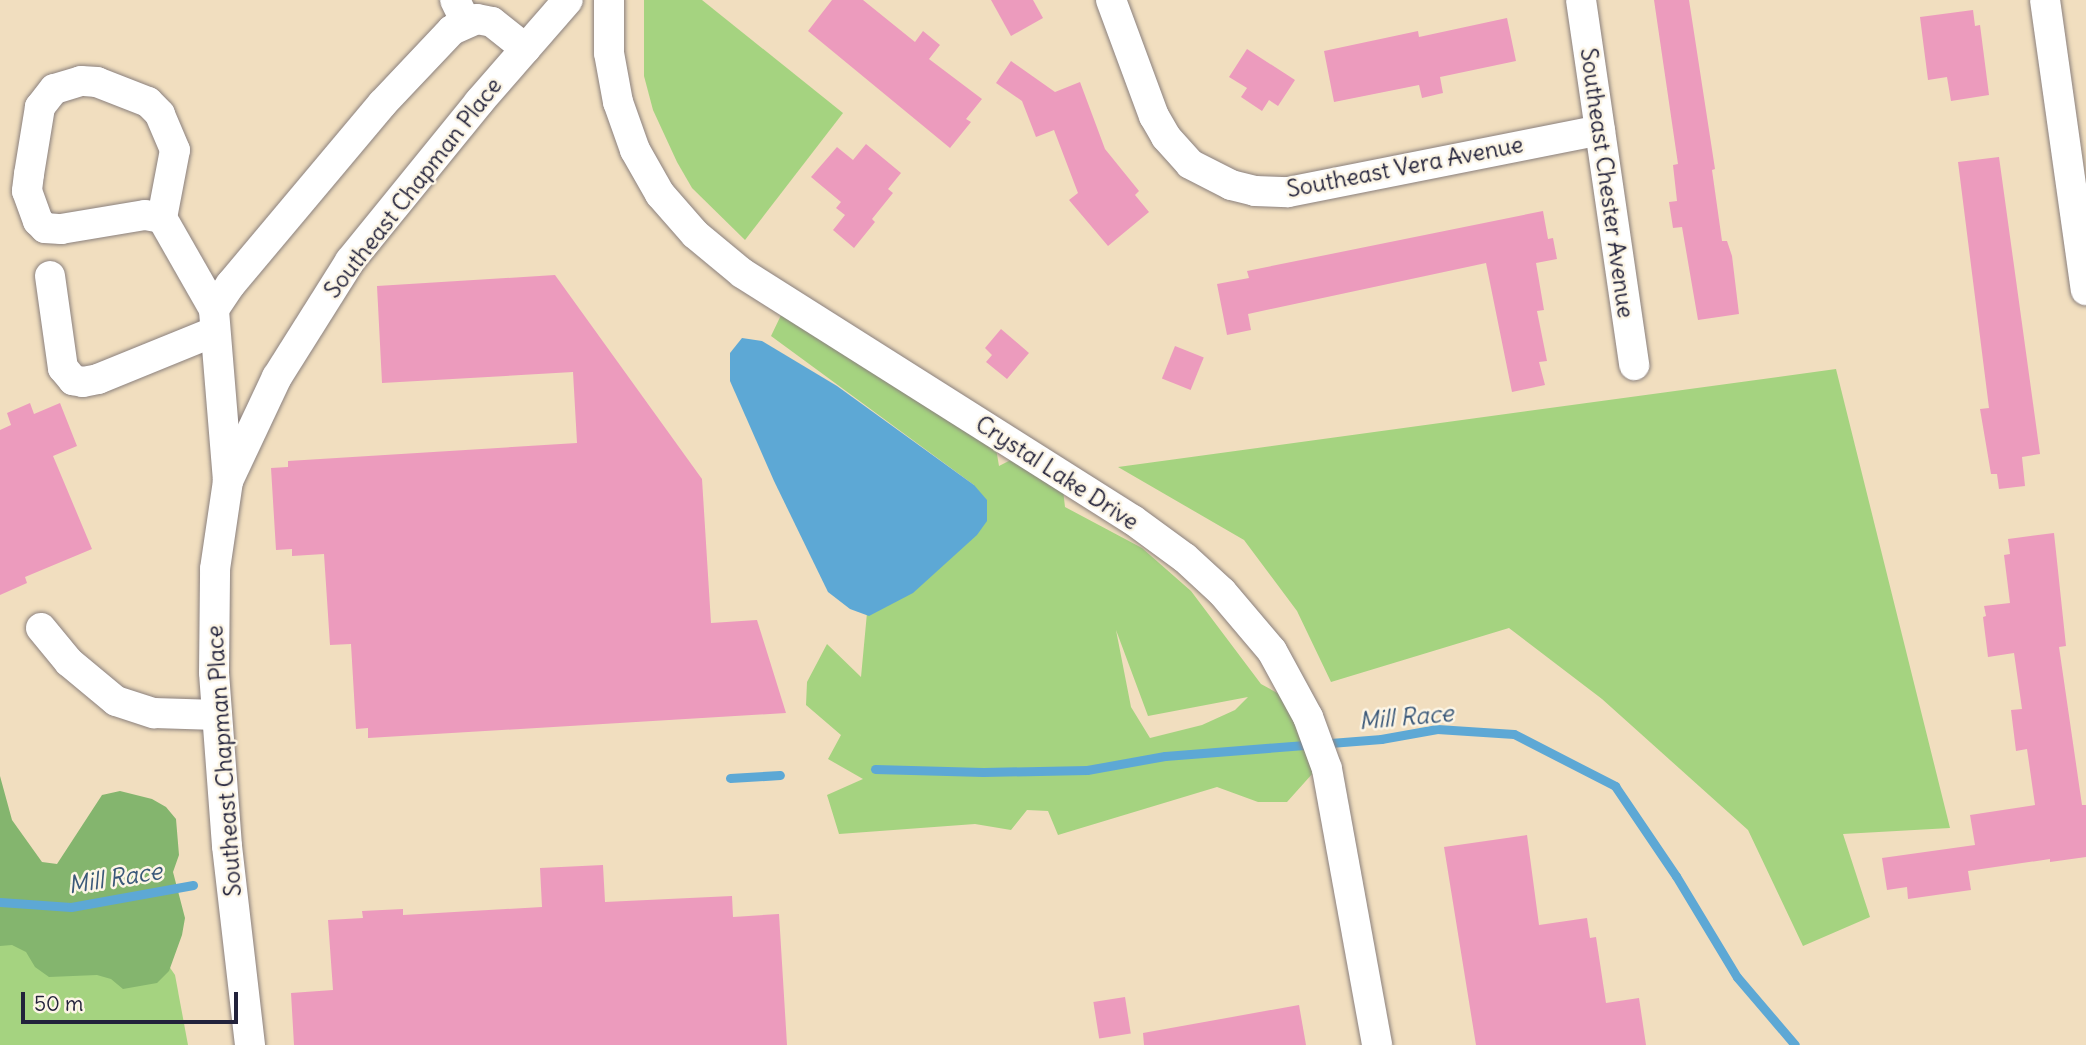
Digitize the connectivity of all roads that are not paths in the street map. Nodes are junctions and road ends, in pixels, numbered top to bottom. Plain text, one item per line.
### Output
1 (568, 0) edge
2 (609, 0) edge
3 (1581, 0) edge
4 (2045, 0) edge
5 (1116, 4) edge
6 (461, 11) edge
7 (526, 49) junction
8 (1600, 130) junction
9 (162, 218) junction
10 (50, 276) dead end
11 (2086, 290) edge
12 (214, 321) junction
13 (1634, 365) dead end
14 (228, 481) junction
15 (41, 628) dead end
16 (217, 715) junction
17 (250, 1045) edge
18 (1377, 1045) edge

1 - 7 street, Southeast Chapman Place
2 - 18 street, Crystal Lake Drive
3 - 8 street, Southeast Chester Avenue
4 - 11 street
5 - 8 street, Southeast Vera Avenue
6 - 7 street
6 - 12 street
7 - 14 street, Southeast Chapman Place
8 - 13 street, Southeast Chester Avenue
9 - 9 street
9 - 12 street
10 - 12 street
12 - 14 street
14 - 16 street, Southeast Chapman Place
15 - 16 street
16 - 17 street, Southeast Chapman Place

